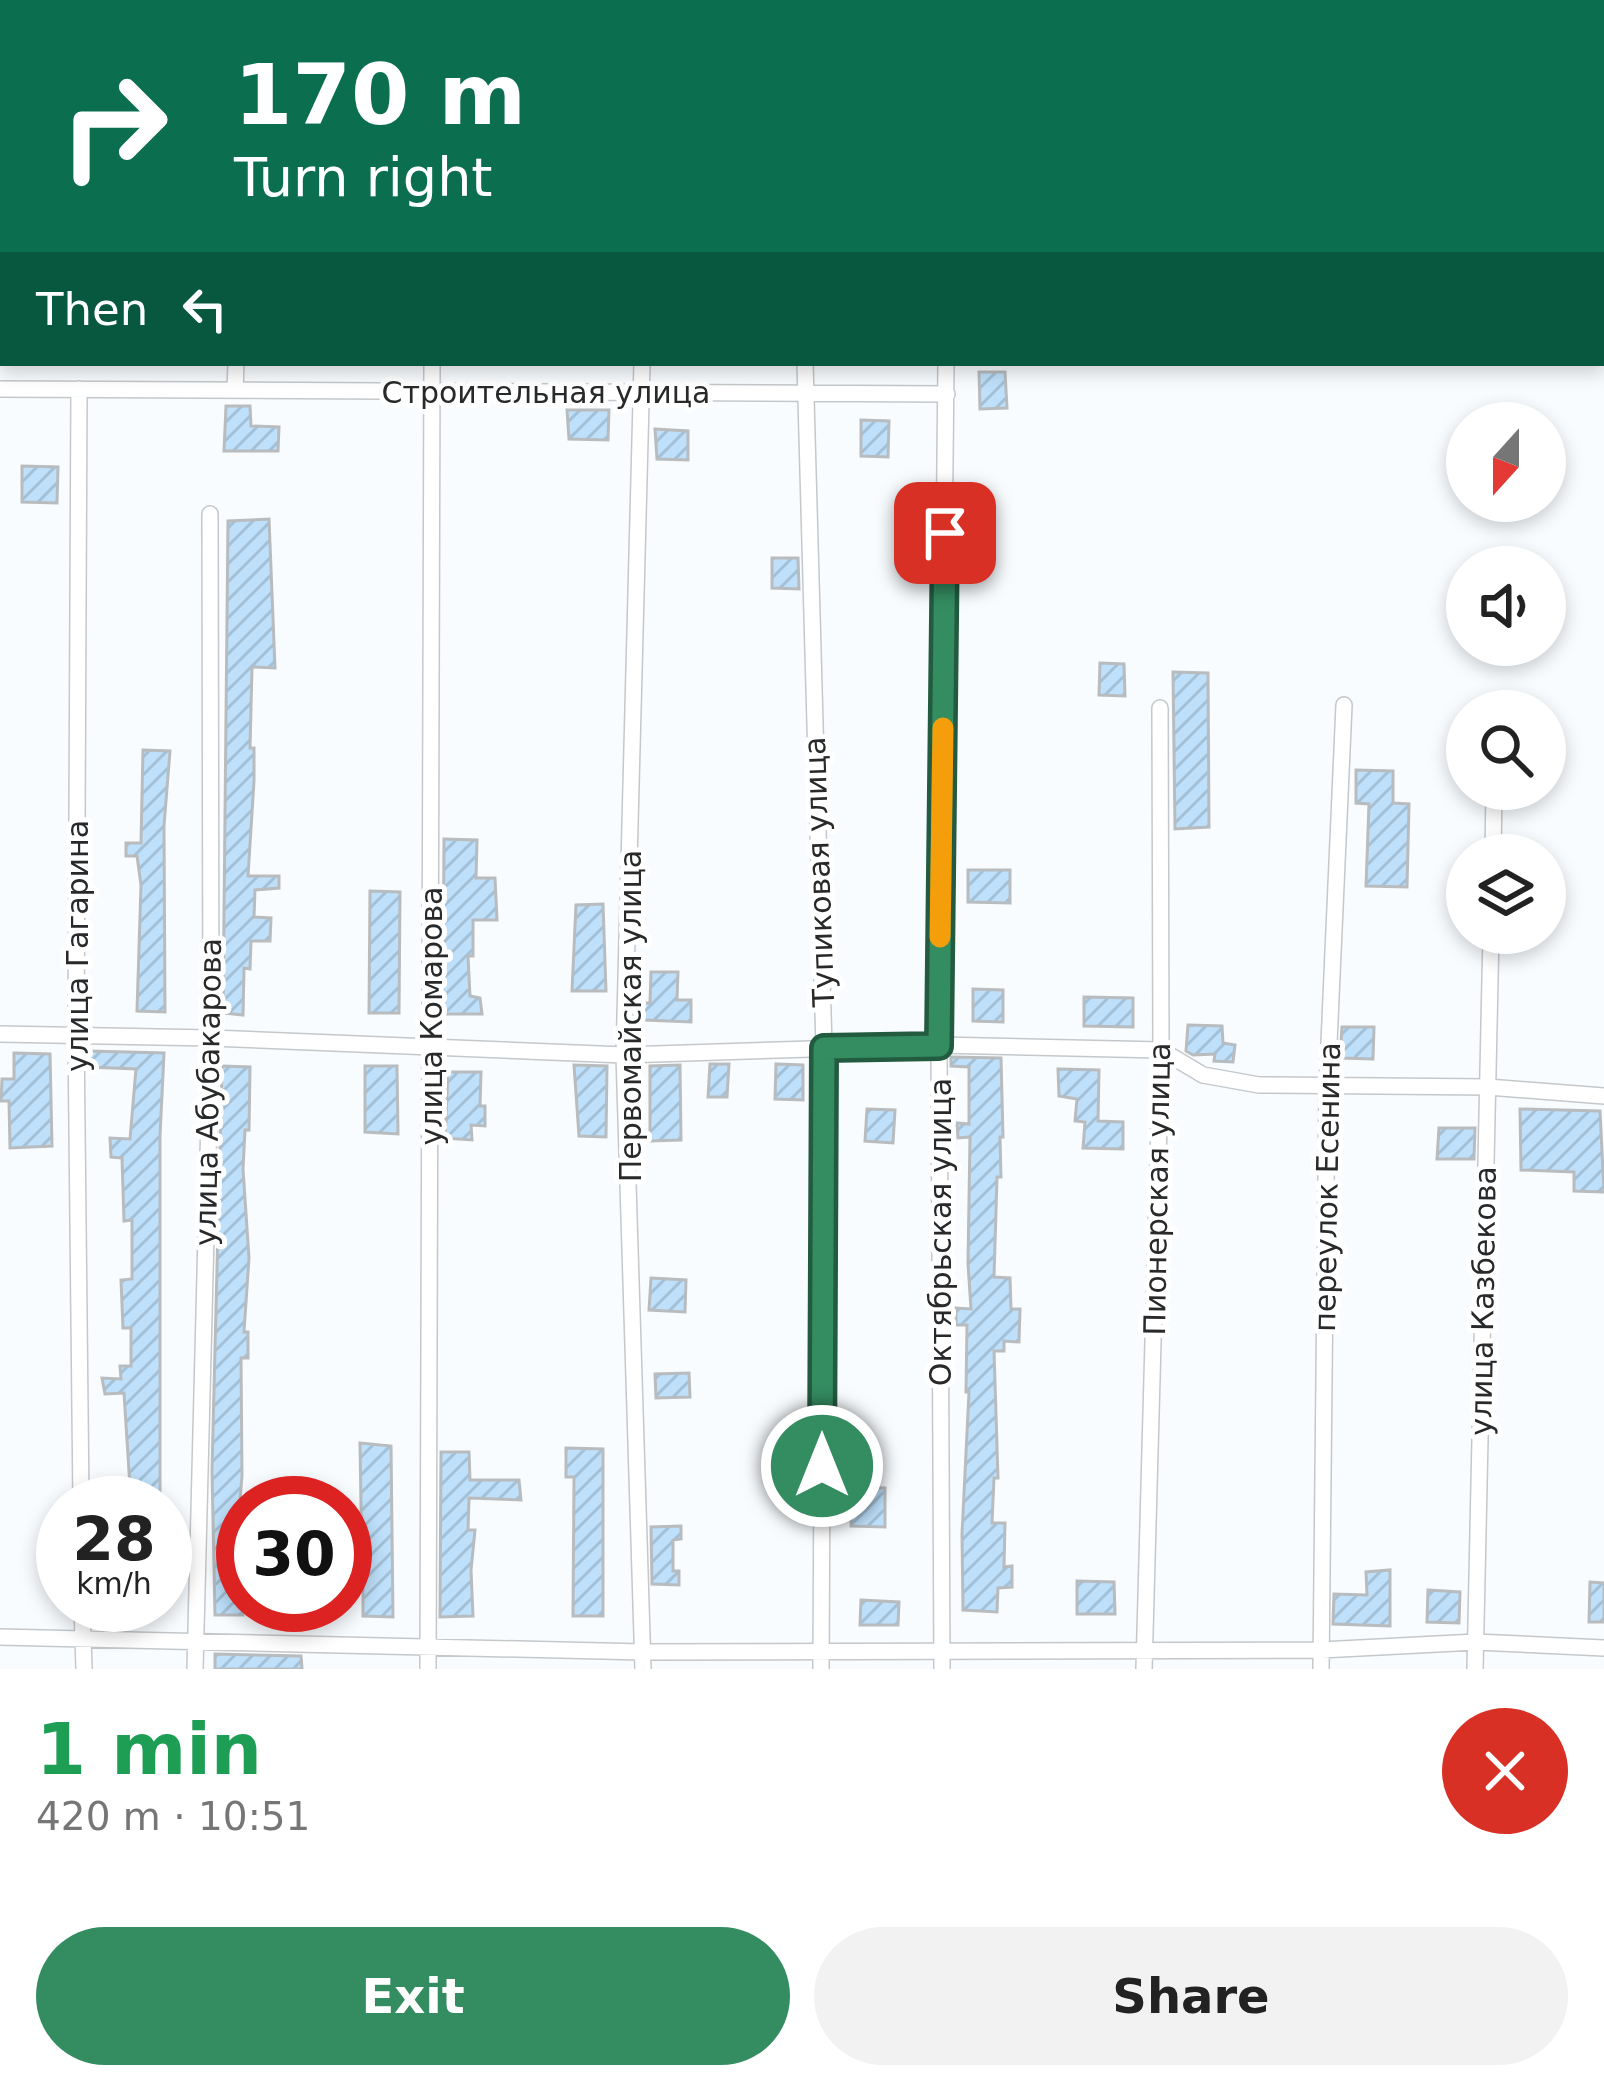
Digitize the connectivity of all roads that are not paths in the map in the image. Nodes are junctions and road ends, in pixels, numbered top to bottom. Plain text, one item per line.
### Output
1 (236, 366) edge
2 (432, 366) edge
3 (642, 366) edge
4 (805, 366) edge
5 (946, 366) edge
6 (0, 389) edge
7 (79, 389) junction
8 (235, 390) junction
9 (432, 391) junction
10 (642, 392) junction
11 (806, 393) junction
12 (947, 394) junction
13 (210, 514) dead end
14 (1344, 706) dead end
15 (1160, 709) dead end
16 (1491, 954) edge
17 (0, 1034) edge
18 (76, 1036) junction
19 (211, 1038) junction
20 (939, 1046) junction
21 (431, 1048) junction
22 (824, 1048) junction
23 (1161, 1050) junction
24 (624, 1055) junction
25 (1488, 1087) junction
26 (1327, 1088) junction
27 (1604, 1096) edge
28 (81, 1476) edge
29 (82, 1632) edge
30 (0, 1637) edge
31 (82, 1638) junction
32 (1476, 1642) junction
33 (195, 1643) junction
34 (1604, 1648) edge
35 (428, 1650) junction
36 (1321, 1650) junction
37 (821, 1660) edge
38 (1144, 1660) edge
39 (643, 1661) edge
40 (942, 1662) edge
41 (85, 1669) edge
42 (195, 1669) edge
43 (428, 1669) edge
44 (1321, 1669) edge
45 (1475, 1669) edge

1 - 8 street
2 - 9 street, улица Комарова
3 - 10 street, Первомайская улица
4 - 11 street, Тупиковая улица
5 - 12 street, Октябрьская улица
6 - 7 street, Строительная улица
7 - 8 street, Строительная улица
7 - 18 street, улица Гагарина
8 - 9 street, Строительная улица
9 - 10 street, Строительная улица
9 - 21 street, улица Комарова
10 - 11 street, Строительная улица
10 - 24 street, Первомайская улица
11 - 12 street, Строительная улица
11 - 22 street, Тупиковая улица
12 - 20 street, Октябрьская улица
13 - 19 street, улица Абубакарова
14 - 26 street, переулок Есенина
15 - 23 street, Пионерская улица
16 - 25 street, улица Казбекова
17 - 18 street
18 - 19 street
18 - 28 street, улица Гагарина
19 - 21 street
19 - 33 street, улица Абубакарова
20 - 22 street
20 - 23 street
20 - 40 street, Октябрьская улица
21 - 24 street
21 - 35 street, улица Комарова
22 - 24 street
22 - 37 street, Тупиковая улица
23 - 26 street
23 - 38 street, Пионерская улица
24 - 39 street, Первомайская улица
25 - 26 street
25 - 27 street
25 - 32 street, улица Казбекова
26 - 36 street, переулок Есенина
29 - 31 street
30 - 31 street
31 - 33 street
31 - 41 street
32 - 34 street
32 - 36 street
32 - 45 street, улица Казбекова
33 - 35 street
33 - 42 street, улица Абубакарова
35 - 39 street
35 - 43 street, улица Комарова
36 - 38 street
36 - 44 street, переулок Есенина
37 - 39 street
37 - 40 street
38 - 40 street

